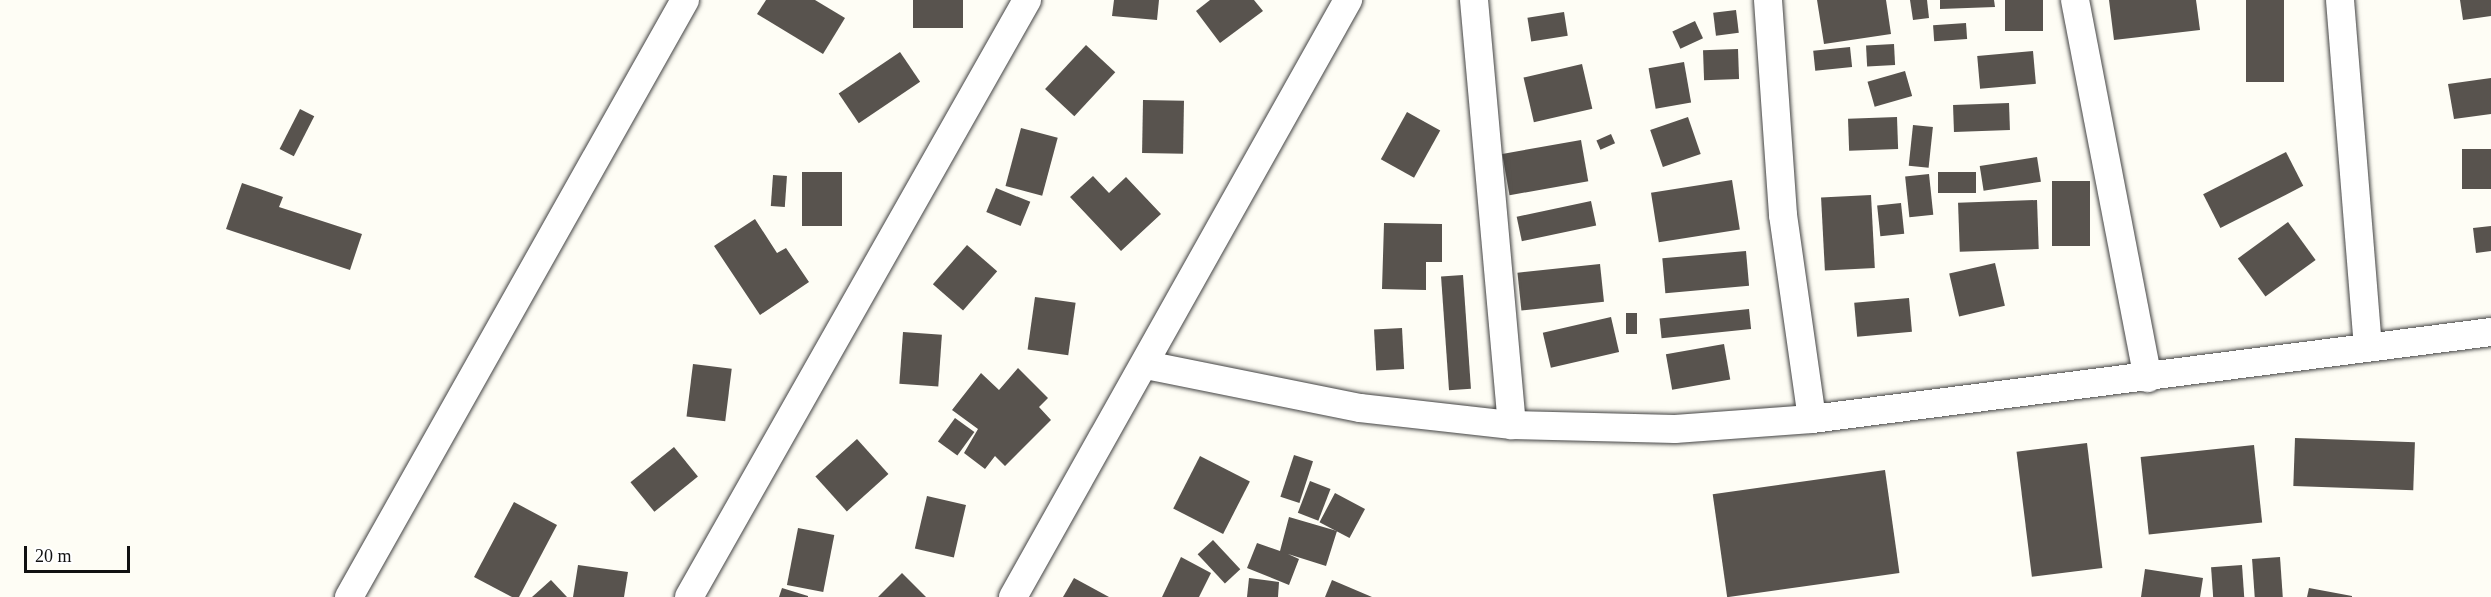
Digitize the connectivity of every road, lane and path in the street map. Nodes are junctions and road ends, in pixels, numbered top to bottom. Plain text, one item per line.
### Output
1 (685, 0) edge
2 (1027, 0) edge
3 (1348, 0) edge
4 (1473, 0) edge
5 (1768, 0) edge
6 (2075, 0) edge
7 (2340, 0) edge
8 (2491, 332) edge
9 (2368, 347) junction
10 (1146, 365) junction
11 (2148, 378) junction
12 (1812, 419) junction
13 (1512, 425) junction
14 (349, 597) edge
15 (689, 597) edge
16 (1013, 597) edge

1 - 14 street
2 - 15 street
3 - 10 street
4 - 13 street
5 - 12 street
6 - 11 street
7 - 9 street
8 - 9 street
9 - 11 street
10 - 13 street
10 - 16 street
11 - 12 street
12 - 13 street

